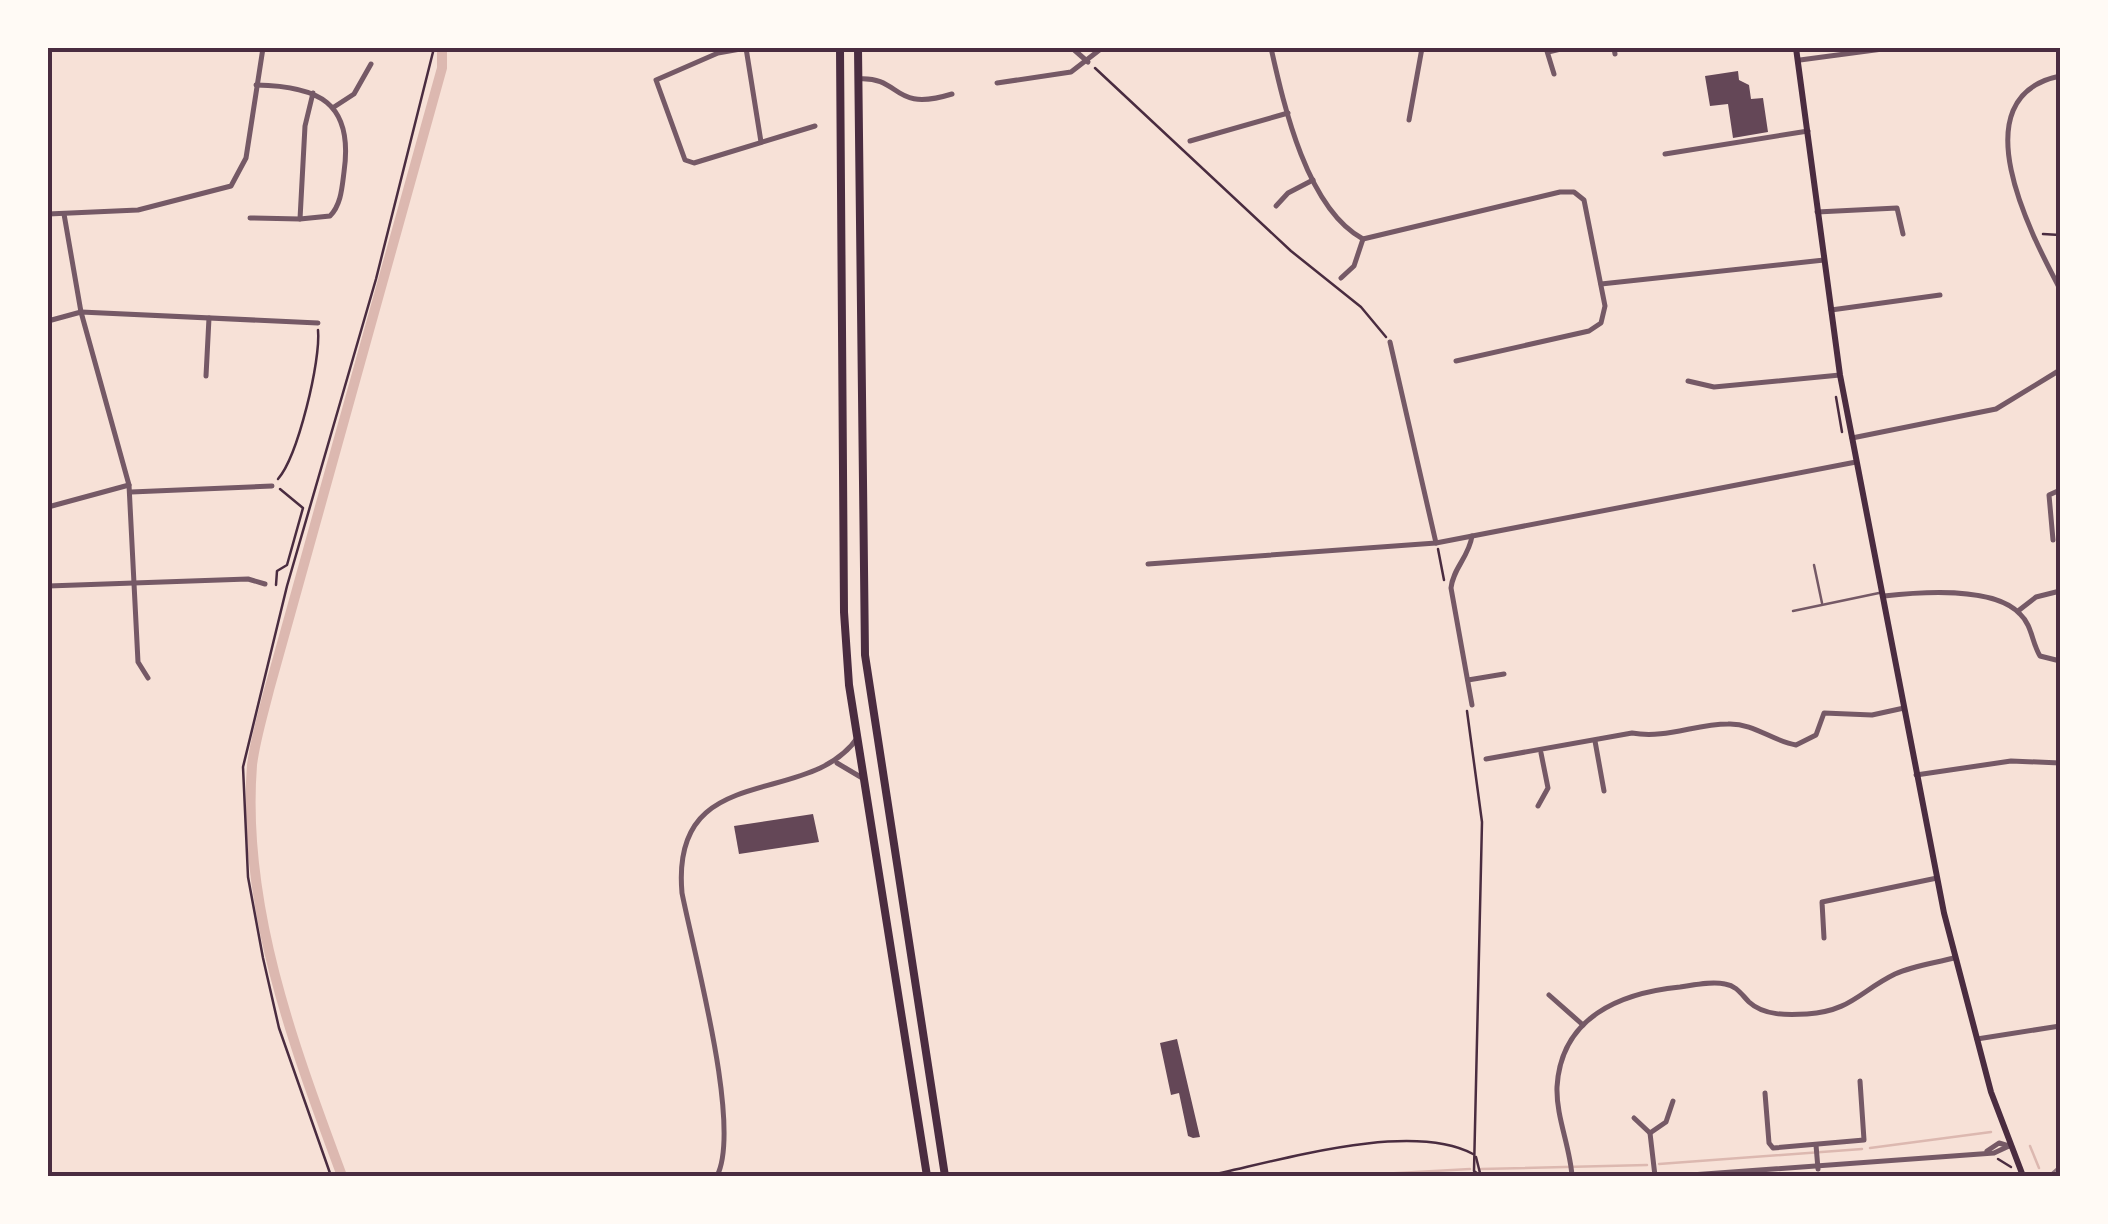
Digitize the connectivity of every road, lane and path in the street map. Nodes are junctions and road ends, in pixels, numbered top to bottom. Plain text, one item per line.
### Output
1 (263, 48) edge
2 (434, 48) edge
3 (746, 48) edge
4 (840, 48) edge
5 (858, 48) edge
6 (1072, 48) edge
7 (1102, 48) edge
8 (1271, 48) edge
9 (1422, 48) edge
10 (1564, 48) edge
11 (1796, 48) edge
12 (1890, 48) edge
13 (1547, 50) edge
14 (1857, 50) edge
15 (1800, 60) junction
16 (1088, 62) junction
17 (372, 64) dead end
18 (1554, 74) dead end
19 (2060, 76) edge
20 (858, 79) junction
21 (256, 84) junction
22 (997, 84) dead end
23 (313, 92) junction
24 (952, 94) dead end
25 (334, 107) junction
26 (1288, 113) junction
27 (1409, 120) dead end
28 (815, 126) dead end
29 (1808, 131) junction
30 (1190, 141) dead end
31 (761, 142) junction
32 (1665, 154) dead end
33 (1313, 180) junction
34 (1276, 206) dead end
35 (1818, 212) junction
36 (48, 214) edge
37 (64, 214) junction
38 (250, 218) dead end
39 (300, 219) junction
40 (1903, 234) dead end
41 (2032, 234) junction
42 (2060, 236) edge
43 (1362, 239) junction
44 (1824, 260) junction
45 (1341, 278) dead end
46 (1601, 284) junction
47 (2060, 289) edge
48 (1940, 294) dead end
49 (1831, 310) junction
50 (81, 312) junction
51 (208, 318) junction
52 (48, 321) edge
53 (318, 323) joint
54 (1390, 342) joint
55 (1456, 361) dead end
56 (2060, 370) edge
57 (1840, 375) junction
58 (206, 376) dead end
59 (1688, 381) dead end
60 (1836, 397) dead end
61 (1847, 438) junction
62 (1856, 462) junction
63 (272, 486) junction
64 (130, 488) junction
65 (2060, 490) edge
66 (48, 507) edge
67 (1472, 536) junction
68 (2053, 540) dead end
69 (1436, 543) junction
70 (1148, 564) dead end
71 (1814, 565) dead end
72 (134, 582) junction
73 (265, 584) dead end
74 (1445, 584) dead end
75 (276, 585) dead end
76 (48, 586) edge
77 (2060, 591) edge
78 (1883, 594) junction
79 (1822, 605) junction
80 (1793, 611) dead end
81 (2018, 612) junction
82 (2060, 661) edge
83 (1504, 674) dead end
84 (148, 678) dead end
85 (1468, 680) junction
86 (1464, 697) dead end
87 (1472, 704) dead end
88 (1904, 708) junction
89 (859, 735) junction
90 (1595, 741) junction
91 (1541, 752) junction
92 (1486, 759) dead end
93 (837, 763) junction
94 (2060, 764) edge
95 (1916, 775) junction
96 (867, 782) junction
97 (1604, 791) dead end
98 (1538, 806) dead end
99 (1937, 878) junction
100 (1824, 938) dead end
101 (1954, 958) junction
102 (1549, 994) dead end
103 (1583, 1025) junction
104 (2060, 1026) edge
105 (1977, 1039) junction
106 (1860, 1081) dead end
107 (1764, 1093) dead end
108 (1673, 1101) dead end
109 (1634, 1118) dead end
110 (1650, 1133) junction
111 (2008, 1146) junction
112 (1816, 1147) junction
113 (1475, 1154) junction
114 (1998, 1158) dead end
115 (48, 1165) edge
116 (1866, 1166) junction
117 (1818, 1169) junction
118 (1571, 1170) edge
119 (1478, 1171) edge
120 (1867, 1174) edge
121 (2020, 1174) edge
122 (50, 1176) edge
123 (331, 1176) edge
124 (717, 1176) edge
125 (927, 1176) edge
126 (945, 1176) edge
127 (1207, 1176) edge
128 (1655, 1176) edge
129 (1677, 1176) edge

1 - 21 street
2 - 123 path
3 - 31 street
3 - 31 street
4 - 89 highway
5 - 20 highway
6 - 16 street
7 - 16 street
8 - 26 street
9 - 27 street
10 - 13 street
11 - 15 main road
12 - 14 street
13 - 18 street
14 - 15 street
15 - 29 main road
16 - 22 street
16 - 54 path
17 - 25 street
19 - 41 street
20 - 24 street
20 - 126 highway
21 - 23 street
21 - 37 street
23 - 25 street
23 - 39 street
25 - 39 street
26 - 30 street
26 - 33 street
28 - 31 street
29 - 32 street
29 - 35 main road
33 - 34 street
33 - 43 street
35 - 40 street
35 - 44 main road
36 - 37 street
37 - 50 street
38 - 39 street
41 - 42 path
41 - 47 street
43 - 45 street
43 - 46 street
44 - 46 street
44 - 49 main road
46 - 55 street
48 - 49 street
49 - 57 main road
50 - 51 street
50 - 52 street
50 - 64 street
51 - 53 street
51 - 58 street
53 - 63 path
54 - 69 street
56 - 61 street
57 - 59 street
57 - 61 main road
60 - 61 path
61 - 62 main road
62 - 67 street
62 - 78 main road
63 - 64 street
63 - 75 path
64 - 66 street
64 - 72 street
65 - 68 street
67 - 69 street
67 - 85 street
69 - 70 street
69 - 74 path
71 - 79 lane
72 - 73 street
72 - 76 street
72 - 84 street
77 - 81 street
78 - 79 lane
78 - 81 street
78 - 88 main road
79 - 80 lane
81 - 82 street
83 - 85 street
85 - 87 street
86 - 113 path
88 - 90 street
88 - 95 main road
89 - 93 street
89 - 96 highway
90 - 91 street
90 - 97 street
91 - 92 street
91 - 98 street
93 - 96 street
93 - 124 street
94 - 95 street
95 - 99 main road
96 - 125 highway
99 - 100 street
99 - 101 main road
101 - 103 street
101 - 105 main road
102 - 103 street
103 - 118 street
104 - 105 street
105 - 111 main road
106 - 112 street
107 - 112 street
108 - 110 street
109 - 110 street
110 - 128 street
111 - 116 street
111 - 121 main road
112 - 117 street
113 - 119 path
113 - 127 path
114 - 121 path
115 - 122 path
116 - 117 street
116 - 120 street
117 - 129 street

